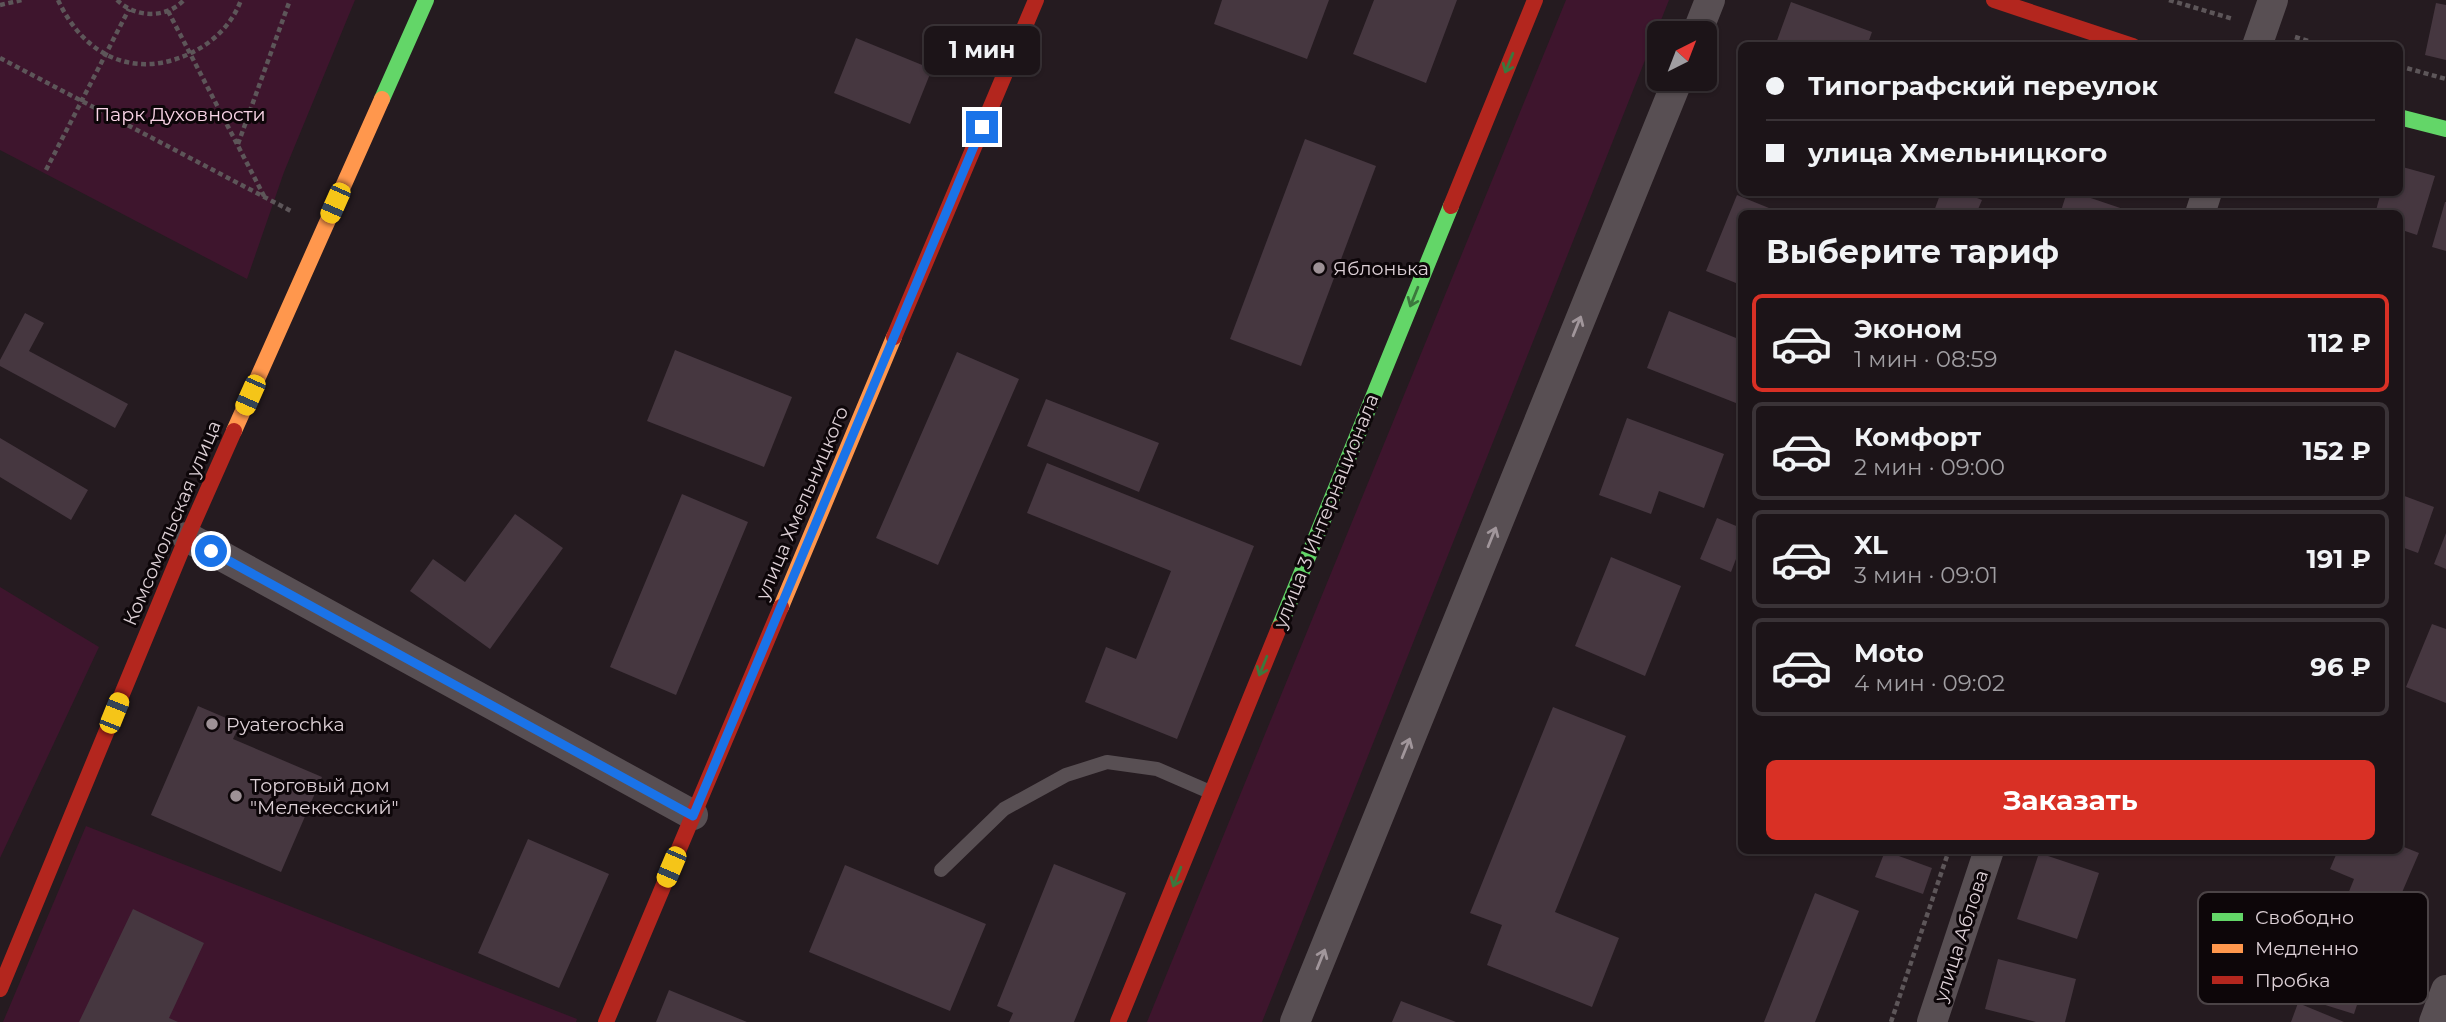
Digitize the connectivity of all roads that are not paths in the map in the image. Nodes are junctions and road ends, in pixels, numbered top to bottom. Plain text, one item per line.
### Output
1 (426, 0) edge
2 (1036, 0) edge
3 (1535, 0) edge
4 (1710, 0) edge
5 (1994, 0) edge
6 (2273, 0) edge
7 (1701, 21) edge
8 (2121, 42) edge
9 (2258, 42) edge
10 (1673, 91) edge
11 (2403, 118) edge
12 (2446, 129) edge
13 (187, 537) junction
14 (1212, 792) junction
15 (693, 816) junction
16 (1988, 854) edge
17 (941, 870) dead end
18 (0, 989) edge
19 (2446, 989) edge
20 (606, 1022) edge
21 (1118, 1022) edge
22 (1295, 1022) edge
23 (1932, 1022) edge
24 (2434, 1022) edge

1 - 13 street, Комсомольская улица
2 - 15 street, улица Хмельницкого
3 -> 14 street, улица 3 Интернационала
4 - 7 street
5 - 8 street
6 - 9 street
22 -> 10 street
11 - 12 street
13 - 15 street
13 - 18 street, Комсомольская улица
14 - 17 lane
14 -> 21 street, улица 3 Интернационала
15 - 20 street, улица Хмельницкого
16 - 23 street, улица Аблова
19 - 24 street

